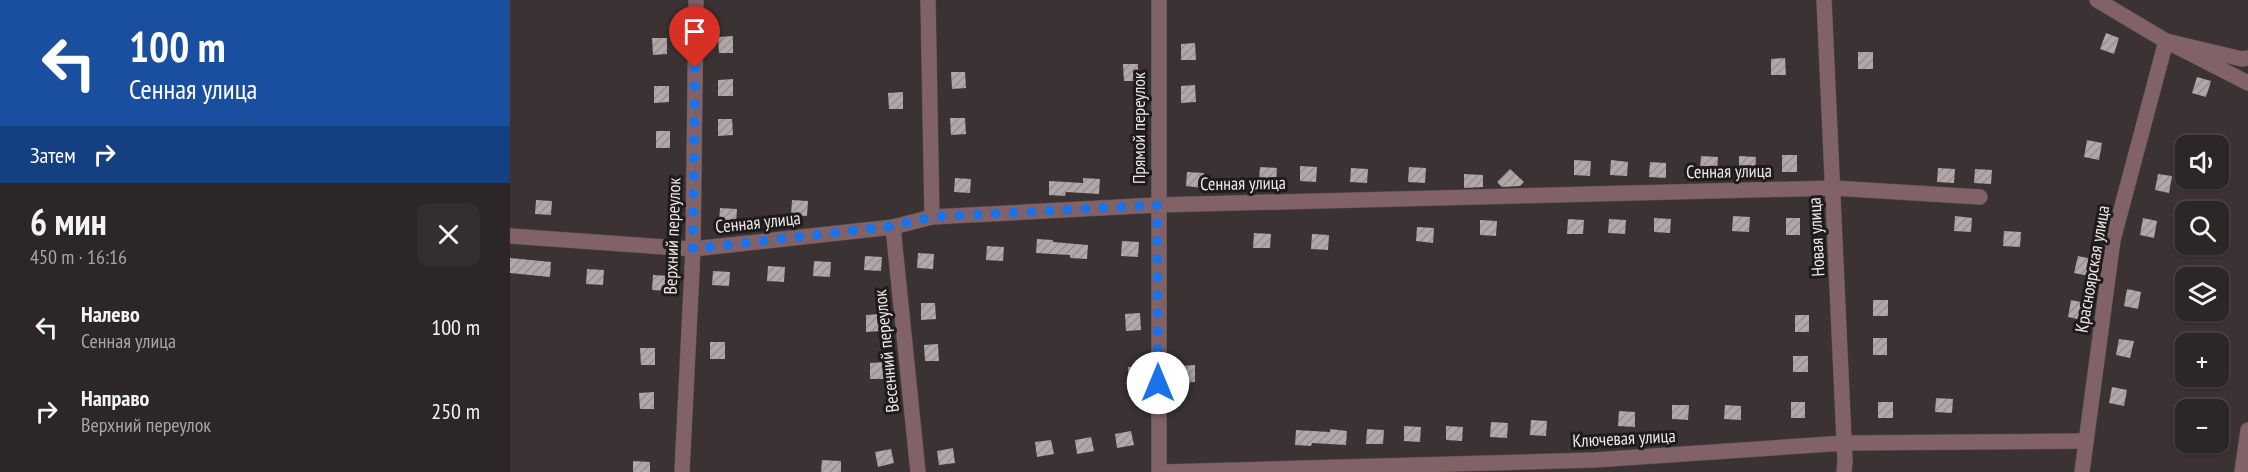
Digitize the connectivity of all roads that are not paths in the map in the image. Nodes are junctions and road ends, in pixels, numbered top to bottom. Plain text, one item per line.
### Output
1 (696, 0) edge
2 (928, 0) edge
3 (1158, 0) edge
4 (1824, 0) edge
5 (2097, 0) edge
6 (2166, 41) junction
7 (2248, 58) edge
8 (2248, 83) edge
9 (1833, 188) junction
10 (1980, 197) dead end
11 (1157, 205) junction
12 (932, 217) junction
13 (893, 226) junction
14 (510, 236) edge
15 (693, 249) junction
16 (2248, 430) edge
17 (2086, 441) junction
18 (1845, 443) junction
19 (1592, 466) edge
20 (682, 472) edge
21 (918, 472) edge
22 (1158, 472) edge
23 (1163, 472) edge
24 (1844, 472) edge
25 (2082, 472) edge
26 (2241, 472) edge

1 - 15 street, Верхний переулок
2 - 12 street
3 - 11 street, Прямой переулок
4 - 9 street, Новая улица
5 - 6 street
6 - 7 street
6 - 8 street
6 - 17 street, Красноярская улица
9 - 10 street, Сенная улица
9 - 11 street, Сенная улица
9 - 18 street, Новая улица
11 - 12 street, Сенная улица
11 - 22 street, Прямой переулок
12 - 13 street, Сенная улица
13 - 15 street, Сенная улица
13 - 21 street, Весенний переулок
14 - 15 street, Сенная улица
15 - 20 street, Верхний переулок
16 - 26 street
17 - 18 street, Ключевая улица
17 - 25 street, Красноярская улица
18 - 19 street, Ключевая улица
18 - 24 street, Новая улица
19 - 23 street, Ключевая улица

